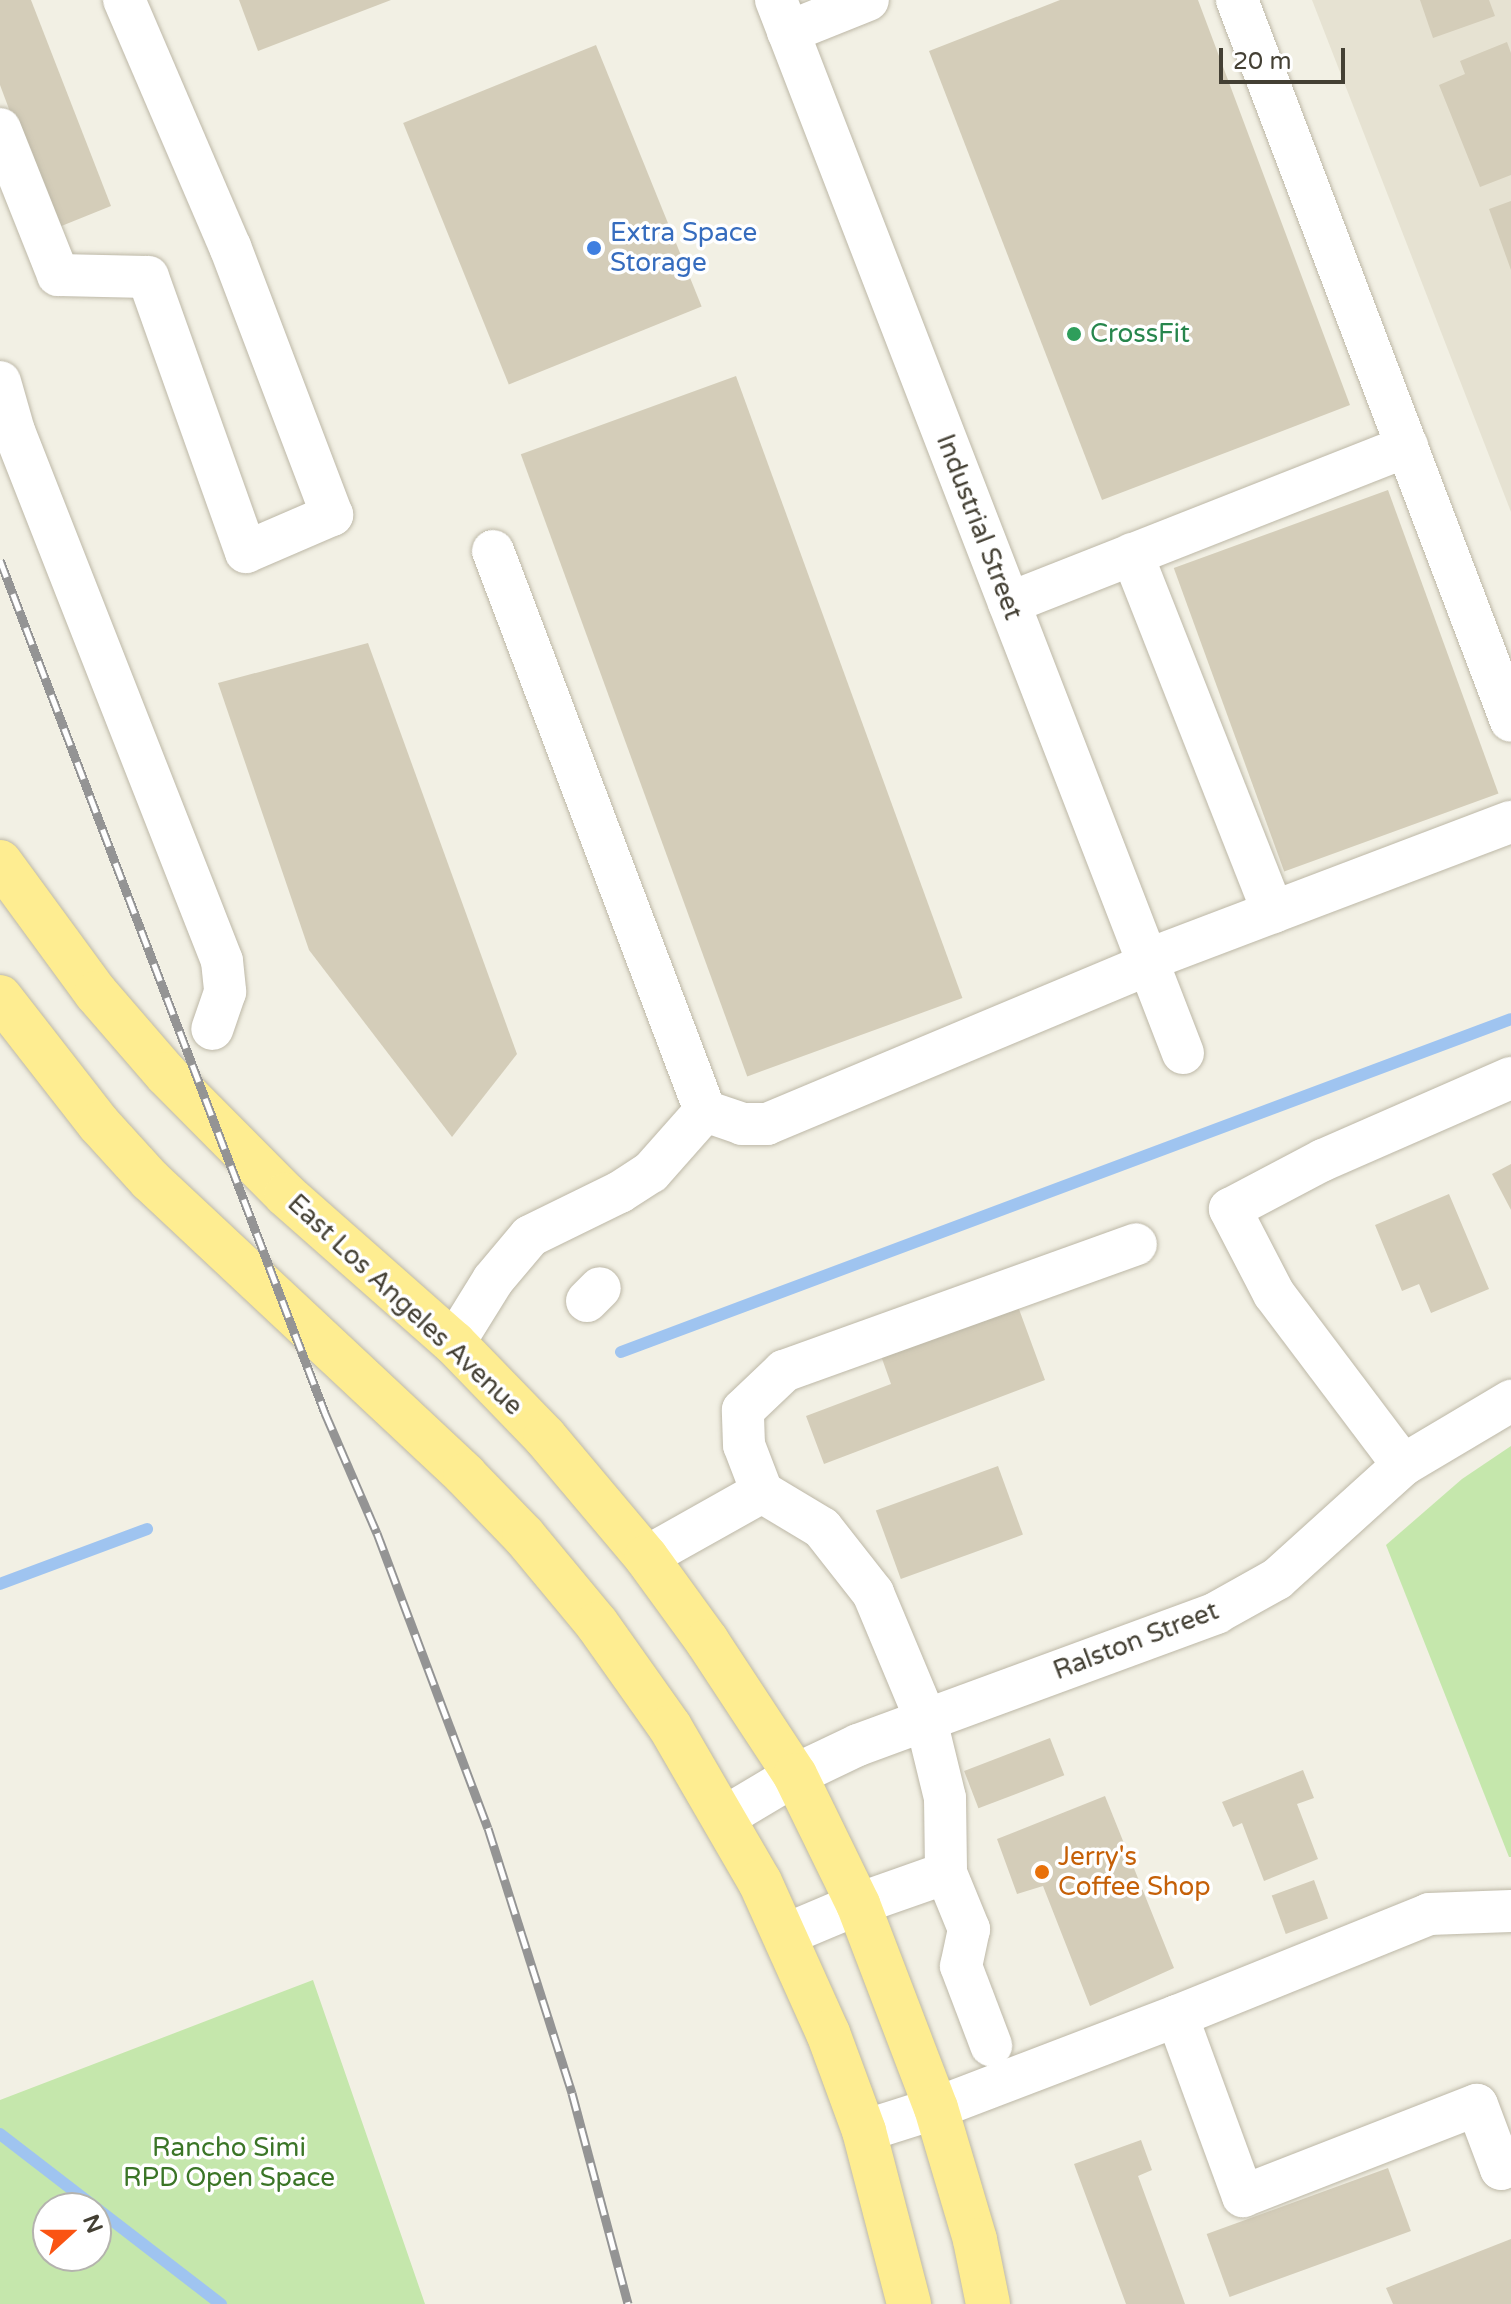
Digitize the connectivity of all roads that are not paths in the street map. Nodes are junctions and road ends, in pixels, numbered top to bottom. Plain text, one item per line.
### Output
1 (124, 0) edge
2 (868, 0) edge
3 (1237, 0) edge
4 (782, 16) edge
5 (0, 129) edge
6 (0, 382) edge
7 (1407, 446) junction
8 (493, 551) dead end
9 (1132, 554) junction
10 (1009, 603) junction
11 (1511, 721) edge
12 (1511, 822) edge
13 (0, 862) edge
14 (1273, 912) junction
15 (1148, 962) junction
16 (0, 997) edge
17 (212, 1029) dead end
18 (1183, 1053) dead end
19 (1511, 1078) edge
20 (705, 1111) junction
21 (1136, 1244) dead end
22 (454, 1343) junction
23 (1511, 1401) edge
24 (1403, 1465) junction
25 (762, 1492) junction
26 (646, 1557) junction
27 (926, 1720) junction
28 (795, 1775) junction
29 (723, 1818) junction
30 (946, 1873) junction
31 (858, 1904) junction
32 (1511, 1911) edge
33 (787, 1934) junction
34 (1177, 2016) junction
35 (991, 2045) dead end
36 (936, 2108) junction
37 (864, 2131) junction
38 (1511, 2165) edge
39 (909, 2304) edge
40 (988, 2304) edge

1 - 5 street
2 - 4 street
3 - 7 street
4 - 10 street, Industrial Street
6 - 17 street
7 - 9 street
7 - 11 street
8 - 20 street
9 - 10 street
9 - 14 street
10 - 15 street, Industrial Street
12 - 14 street
13 - 22 main road, East Los Angeles Avenue
14 - 15 street
15 - 18 street, Industrial Street
15 - 20 street
16 - 29 main road
19 - 24 street
20 - 22 street
21 - 25 street
22 - 26 main road, East Los Angeles Avenue
23 - 24 street, Ralston Street
24 - 27 street, Ralston Street
25 - 26 street
25 - 27 street
26 - 28 main road, East Los Angeles Avenue
27 - 28 street, Ralston Street
27 - 30 street
28 - 29 street, Ralston Street
28 - 31 main road, East Los Angeles Avenue
29 - 33 main road
30 - 31 street
30 - 35 street
31 - 33 street
31 - 36 main road, East Los Angeles Avenue
32 - 34 street
33 - 37 main road
34 - 36 street
34 - 38 street
36 - 37 street
36 - 40 main road, East Los Angeles Avenue
37 - 39 main road

